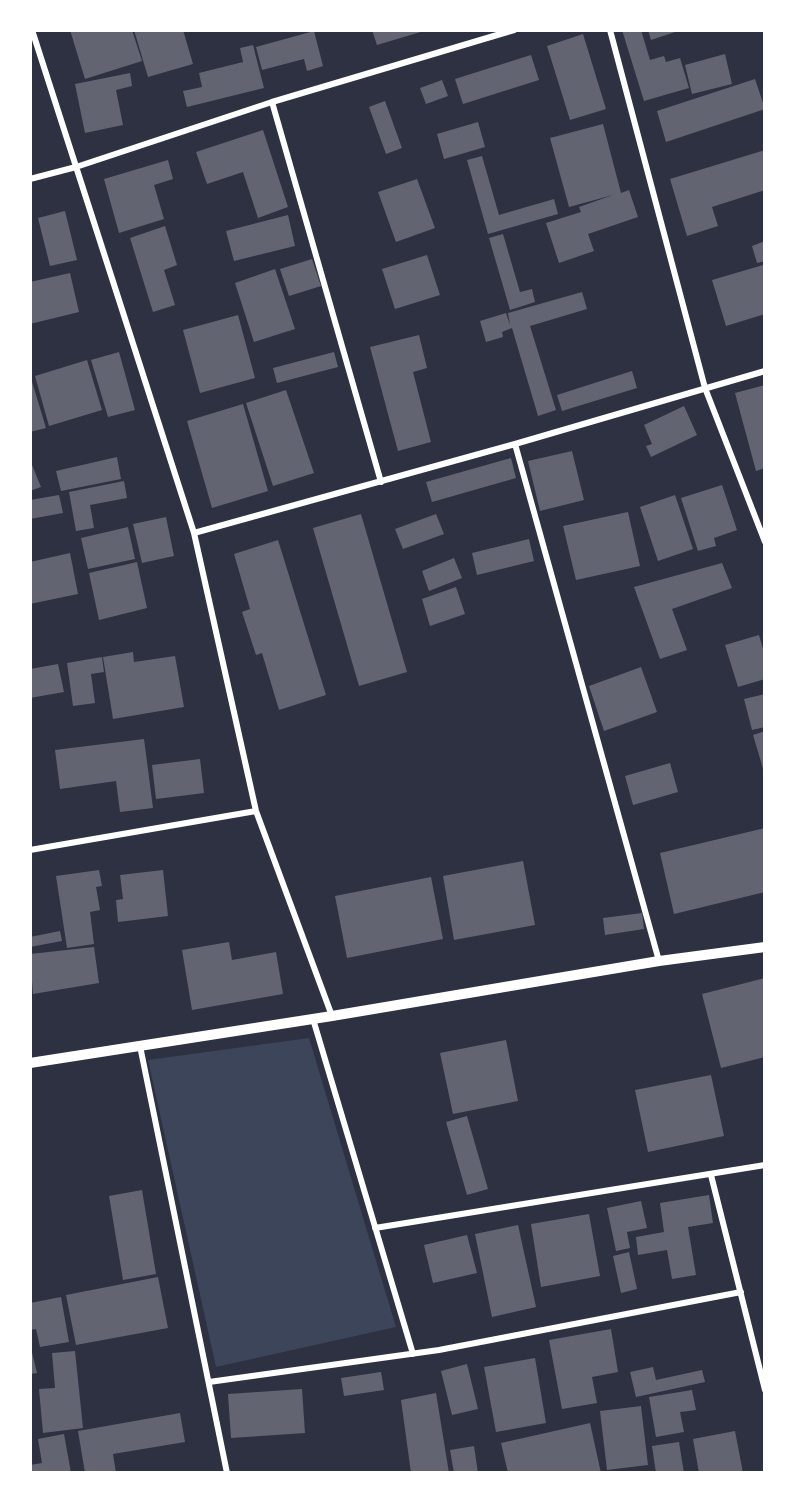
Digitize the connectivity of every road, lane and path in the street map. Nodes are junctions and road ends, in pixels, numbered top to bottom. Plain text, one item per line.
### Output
1 (32, 30) edge
2 (514, 30) edge
3 (610, 30) edge
4 (272, 102) junction
5 (76, 167) junction
6 (30, 178) edge
7 (765, 371) edge
8 (705, 388) junction
9 (515, 444) junction
10 (381, 482) junction
11 (763, 525) edge
12 (194, 533) junction
13 (765, 542) edge
14 (256, 811) junction
15 (30, 850) edge
16 (765, 947) edge
17 (659, 961) junction
18 (333, 1016) junction
19 (313, 1019) junction
20 (140, 1046) junction
21 (30, 1063) edge
22 (765, 1166) edge
23 (711, 1175) junction
24 (375, 1228) junction
25 (741, 1292) junction
26 (413, 1354) junction
27 (209, 1382) junction
28 (765, 1390) edge
29 (227, 1473) edge

1 - 5 street
2 - 4 street
3 - 8 street
4 - 5 street
4 - 10 street
5 - 6 street
5 - 12 street
7 - 8 street
8 - 9 street
8 - 11 street
9 - 10 street
9 - 17 street
10 - 12 street
11 - 13 street
12 - 14 street
14 - 15 street
14 - 18 street
16 - 17 street
17 - 18 street
18 - 19 street
19 - 20 street
19 - 24 street
20 - 21 street
20 - 27 street
22 - 23 street
23 - 24 street
23 - 25 street
24 - 26 street
25 - 26 street
25 - 28 street
26 - 27 street
27 - 29 street

